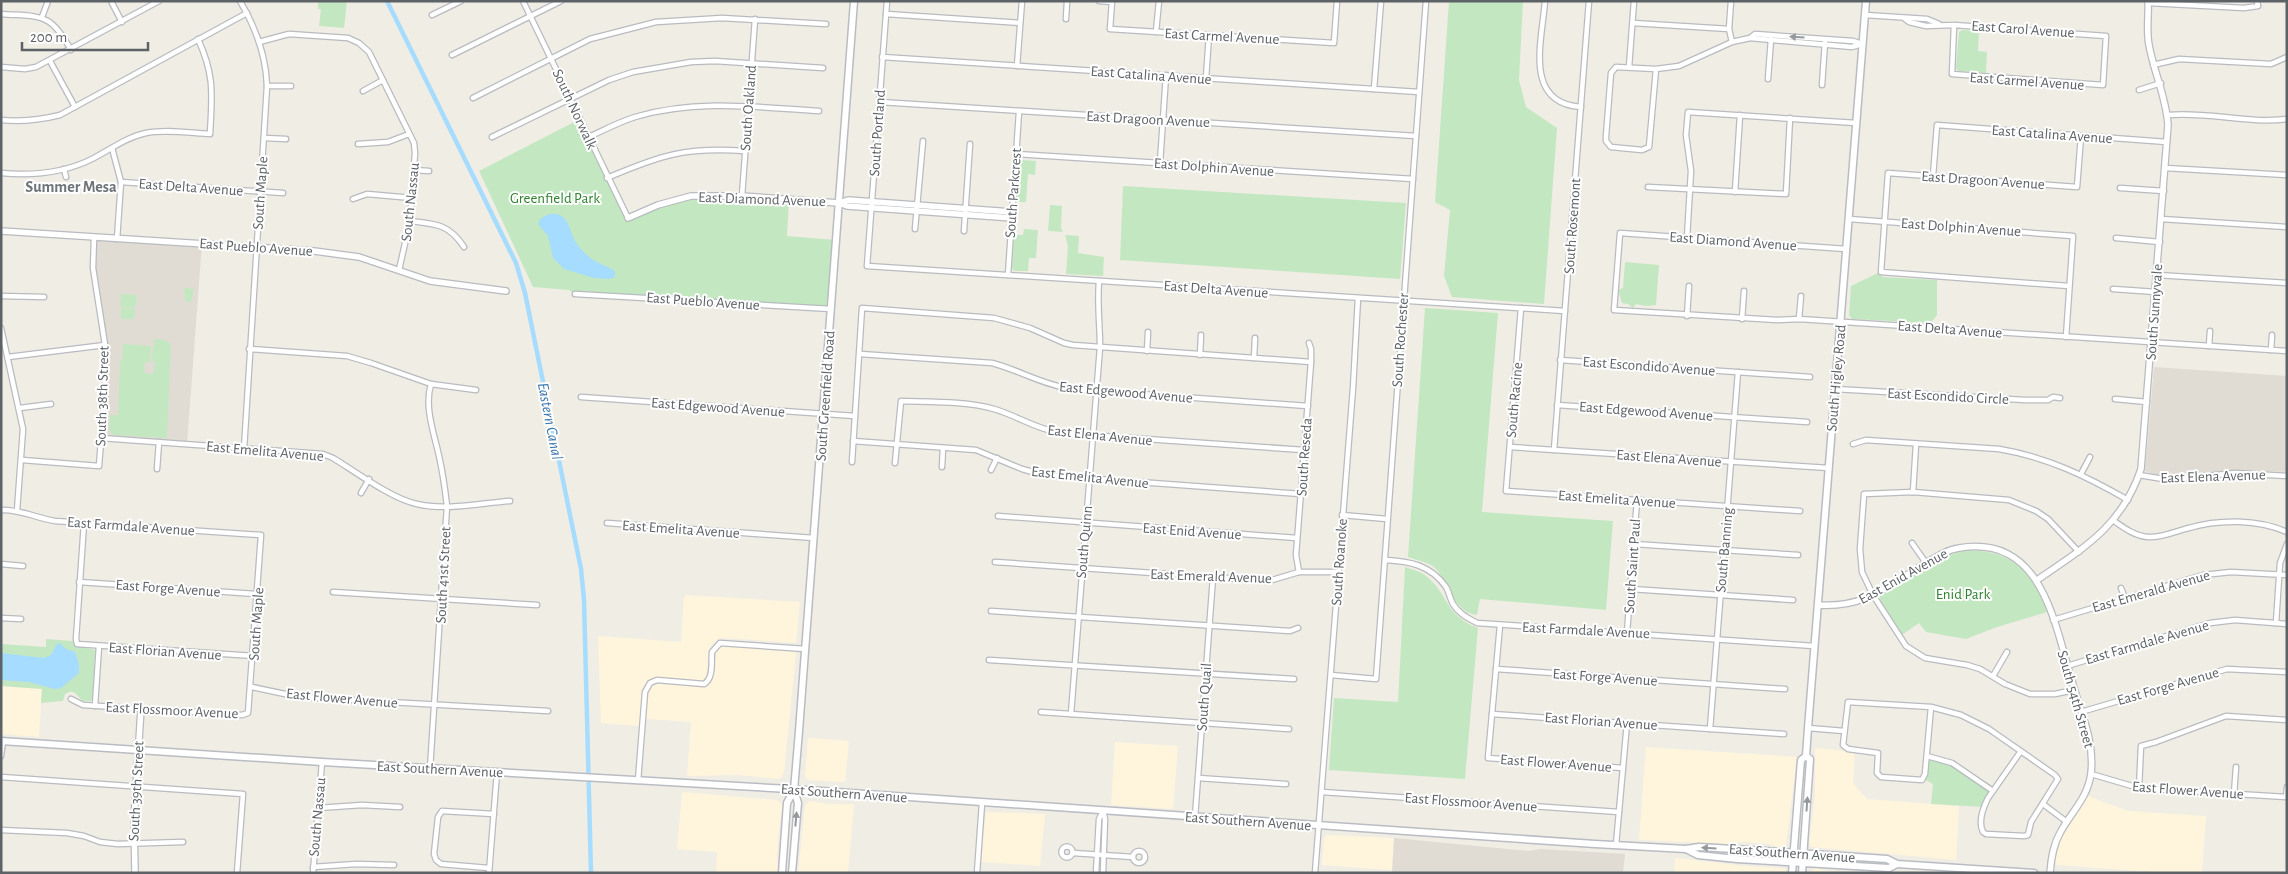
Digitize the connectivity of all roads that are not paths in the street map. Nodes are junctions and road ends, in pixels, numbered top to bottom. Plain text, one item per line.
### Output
1 (48, 1) edge
2 (159, 1) edge
3 (240, 1) edge
4 (460, 1) edge
5 (523, 1) edge
6 (561, 1) edge
7 (854, 1) edge
8 (887, 1) edge
9 (1022, 1) edge
10 (1067, 1) edge
11 (1099, 1) edge
12 (1158, 1) edge
13 (1337, 1) edge
14 (1381, 1) edge
15 (1426, 1) edge
16 (1545, 1) edge
17 (1589, 1) edge
18 (1634, 1) edge
19 (1731, 1) edge
20 (1866, 1) edge
21 (1112, 2) edge
22 (2149, 2) edge
23 (112, 3) dead end
24 (2257, 4) edge
25 (247, 13) junction
26 (1, 14) edge
27 (886, 14) junction
28 (432, 15) dead end
29 (1865, 15) junction
30 (530, 16) junction
31 (42, 17) junction
32 (755, 20) junction
33 (1066, 20) dead end
34 (122, 22) junction
35 (1020, 22) junction
36 (1633, 23) junction
37 (826, 24) dead end
38 (1954, 25) junction
39 (1729, 29) junction
40 (1156, 32) junction
41 (1209, 35) junction
42 (1771, 35) junction
43 (1750, 38) junction
44 (198, 39) junction
45 (1825, 39) junction
46 (1770, 41) junction
47 (259, 42) junction
48 (1732, 42) junction
49 (1862, 44) junction
50 (1825, 45) junction
51 (71, 50) junction
52 (452, 55) dead end
53 (882, 57) junction
54 (2287, 57) edge
55 (551, 59) junction
56 (50, 61) junction
57 (752, 63) junction
58 (2154, 65) junction
59 (1017, 66) junction
60 (1, 67) edge
61 (1629, 67) junction
62 (823, 68) dead end
63 (1656, 69) junction
64 (1166, 76) junction
65 (1206, 78) junction
66 (1768, 79) dead end
67 (383, 80) junction
68 (2161, 83) junction
69 (1822, 85) dead end
70 (2103, 85) joint
71 (267, 86) junction
72 (290, 86) dead end
73 (1374, 89) junction
74 (2140, 90) dead end
75 (363, 91) dead end
76 (1419, 92) junction
77 (473, 98) dead end
78 (570, 99) junction
79 (880, 102) junction
80 (748, 106) junction
81 (1581, 107) junction
82 (76, 108) junction
83 (820, 111) dead end
84 (1019, 112) junction
85 (1740, 115) junction
86 (2168, 115) junction
87 (1790, 118) junction
88 (2287, 119) edge
89 (1, 120) edge
90 (1163, 120) junction
91 (1856, 123) junction
92 (409, 134) junction
93 (1416, 136) junction
94 (2081, 136) junction
95 (492, 137) dead end
96 (589, 137) junction
97 (264, 138) junction
98 (286, 139) dead end
99 (923, 141) dead end
100 (2168, 142) junction
101 (358, 144) dead end
102 (970, 144) dead end
103 (112, 148) junction
104 (745, 151) junction
105 (1016, 154) junction
106 (1160, 163) junction
107 (2165, 168) junction
108 (64, 170) junction
109 (414, 170) junction
110 (428, 171) dead end
111 (1, 173) edge
112 (2287, 175) edge
113 (1933, 176) junction
114 (66, 177) dead end
115 (607, 178) junction
116 (1413, 179) junction
117 (122, 182) junction
118 (1648, 187) dead end
119 (2120, 188) dead end
120 (1690, 190) junction
121 (260, 191) junction
122 (2164, 191) junction
123 (284, 192) dead end
124 (1735, 192) junction
125 (742, 196) junction
126 (412, 198) junction
127 (354, 199) dead end
128 (839, 203) junction
129 (872, 205) junction
130 (917, 208) junction
131 (965, 212) junction
132 (1012, 215) junction
133 (628, 218) joint
134 (1848, 219) junction
135 (2162, 219) junction
136 (410, 221) junction
137 (1884, 222) junction
138 (2287, 227) edge
139 (915, 229) dead end
140 (964, 231) dead end
141 (1, 232) edge
142 (94, 238) junction
143 (1687, 238) junction
144 (2116, 238) dead end
145 (117, 239) junction
146 (2160, 242) junction
147 (257, 247) junction
148 (464, 247) dead end
149 (1846, 249) junction
150 (867, 266) joint
151 (399, 270) junction
152 (1008, 275) junction
153 (2157, 275) junction
154 (1099, 281) junction
155 (2287, 283) edge
156 (1689, 286) dead end
157 (2069, 286) junction
158 (2113, 289) dead end
159 (506, 291) dead end
160 (1744, 291) dead end
161 (2156, 292) junction
162 (575, 294) dead end
163 (1, 296) edge
164 (1800, 296) dead end
165 (44, 297) dead end
166 (1358, 298) junction
167 (1403, 301) junction
168 (1521, 308) junction
169 (831, 309) junction
170 (1614, 310) joint
171 (1565, 311) junction
172 (1686, 316) junction
173 (1742, 318) junction
174 (1799, 319) junction
175 (1840, 322) junction
176 (1, 328) edge
177 (2210, 331) dead end
178 (1148, 332) dead end
179 (1202, 335) dead end
180 (2272, 335) dead end
181 (2066, 337) junction
182 (1255, 338) dead end
183 (2152, 342) junction
184 (1309, 343) dead end
185 (105, 345) junction
186 (2209, 346) junction
187 (1100, 347) junction
188 (249, 349) junction
189 (2271, 350) junction
190 (1147, 351) junction
191 (2287, 351) edge
192 (860, 354) junction
193 (1200, 355) junction
194 (8, 357) junction
195 (1254, 358) junction
196 (1560, 360) junction
197 (1311, 362) junction
198 (1738, 372) junction
199 (1810, 377) dead end
200 (431, 384) junction
201 (476, 390) dead end
202 (1835, 390) junction
203 (1096, 392) junction
204 (582, 397) dead end
205 (2060, 398) dead end
206 (2115, 399) dead end
207 (2147, 402) junction
208 (51, 404) dead end
209 (1557, 405) junction
210 (1308, 406) junction
211 (20, 408) junction
212 (824, 414) junction
213 (856, 416) junction
214 (1735, 417) junction
215 (1807, 422) dead end
216 (1092, 436) junction
217 (101, 438) junction
218 (854, 441) junction
219 (159, 442) junction
220 (897, 444) junction
221 (1853, 444) dead end
222 (1916, 444) junction
223 (1510, 447) junction
224 (943, 448) junction
225 (244, 449) junction
226 (1304, 450) junction
227 (1554, 450) junction
228 (997, 458) junction
229 (2090, 458) dead end
230 (22, 460) junction
231 (852, 462) dead end
232 (1732, 462) junction
233 (895, 463) dead end
234 (942, 467) dead end
235 (1829, 468) junction
236 (157, 469) dead end
237 (990, 470) dead end
238 (2082, 474) junction
239 (2139, 475) junction
240 (2287, 476) edge
241 (1089, 479) junction
242 (369, 480) junction
243 (1506, 491) joint
244 (1913, 492) junction
245 (361, 493) dead end
246 (1301, 494) junction
247 (1637, 500) junction
248 (2128, 500) junction
249 (510, 501) dead end
250 (447, 506) junction
251 (1727, 506) junction
252 (1, 510) edge
253 (17, 511) junction
254 (1800, 511) dead end
255 (1342, 515) junction
256 (998, 516) dead end
257 (1387, 519) junction
258 (2114, 521) junction
259 (84, 523) junction
260 (607, 524) dead end
261 (1086, 524) junction
262 (2287, 532) edge
263 (261, 535) joint
264 (814, 538) junction
265 (1297, 538) junction
266 (1912, 543) dead end
267 (1634, 544) junction
268 (2287, 544) edge
269 (1724, 550) junction
270 (2079, 552) junction
271 (1798, 555) dead end
272 (1384, 560) junction
273 (995, 562) dead end
274 (1926, 563) junction
275 (1, 564) edge
276 (23, 566) dead end
277 (1082, 569) junction
278 (1299, 572) junction
279 (1338, 572) junction
280 (2279, 575) junction
281 (2287, 575) edge
282 (1213, 578) junction
283 (2037, 580) junction
284 (79, 582) junction
285 (2121, 588) dead end
286 (1631, 589) junction
287 (333, 592) dead end
288 (257, 594) junction
289 (1720, 595) junction
290 (1873, 595) junction
291 (2125, 598) junction
292 (442, 599) junction
293 (1793, 600) dead end
294 (537, 605) dead end
295 (1818, 605) junction
296 (990, 611) dead end
297 (1079, 617) junction
298 (1, 618) edge
299 (21, 619) dead end
300 (2053, 620) junction
301 (2276, 623) junction
302 (2287, 624) edge
303 (1500, 625) junction
304 (1210, 626) junction
305 (1298, 628) dead end
306 (1627, 633) junction
307 (1718, 639) junction
308 (99, 646) junction
309 (1814, 646) junction
310 (806, 649) junction
311 (2007, 652) dead end
312 (254, 656) junction
313 (989, 660) dead end
314 (1075, 665) junction
315 (2067, 666) junction
316 (1496, 669) junction
317 (2287, 672) edge
318 (1206, 673) junction
319 (1331, 675) junction
320 (1993, 676) junction
321 (1294, 679) dead end
322 (1714, 685) junction
323 (252, 687) junction
324 (1786, 689) dead end
325 (2074, 690) junction
326 (71, 699) dead end
327 (434, 705) junction
328 (95, 706) junction
329 (1931, 707) junction
330 (141, 709) junction
331 (548, 711) dead end
332 (1041, 712) dead end
333 (2081, 712) junction
334 (248, 713) joint
335 (1071, 714) junction
336 (1492, 714) junction
337 (2287, 720) edge
338 (1202, 723) junction
339 (1626, 723) junction
340 (1808, 728) junction
341 (1289, 729) dead end
342 (1710, 729) junction
343 (1844, 731) junction
344 (1784, 734) dead end
345 (2, 741) edge
346 (138, 750) junction
347 (2021, 751) junction
348 (1, 756) edge
349 (1806, 756) junction
350 (1927, 756) junction
351 (322, 762) junction
352 (2236, 767) dead end
353 (1623, 768) junction
354 (430, 769) junction
355 (497, 772) junction
356 (2091, 774) junction
357 (1, 777) edge
358 (1198, 778) junction
359 (638, 781) junction
360 (1286, 784) dead end
361 (136, 787) junction
362 (2287, 787) edge
363 (2139, 788) junction
364 (794, 790) junction
365 (1993, 791) junction
366 (1322, 792) junction
367 (2234, 794) junction
368 (2286, 797) edge
369 (982, 803) junction
370 (2043, 804) junction
371 (400, 807) dead end
372 (318, 808) junction
373 (1103, 811) junction
374 (1619, 812) junction
375 (494, 814) junction
376 (1195, 817) junction
377 (2067, 822) junction
378 (1320, 826) junction
379 (1, 830) edge
380 (1098, 837) junction
381 (1104, 837) junction
382 (183, 842) dead end
383 (134, 843) junction
384 (1616, 846) junction
385 (1686, 849) junction
386 (1073, 852) dead end
387 (1793, 852) junction
388 (1804, 853) junction
389 (1097, 854) junction
390 (1103, 854) junction
391 (1133, 857) dead end
392 (782, 861) junction
393 (1792, 863) junction
394 (1803, 863) junction
395 (1897, 864) junction
396 (394, 865) dead end
397 (313, 870) edge
398 (489, 870) edge
399 (135, 873) edge
400 (237, 873) edge
401 (782, 873) edge
402 (787, 873) edge
403 (792, 873) edge
404 (977, 873) edge
405 (1096, 873) edge
406 (1103, 873) edge
407 (1316, 873) edge
408 (1792, 873) edge
409 (1802, 873) edge
410 (2034, 873) edge
411 (2050, 873) edge

1 - 31 street
2 - 34 street
3 - 25 street, South Maple
4 - 28 street
5 - 30 street, South Norwalk
6 - 30 street
7 - 128 main road, South Greenfield Road
8 - 27 street, South Portland
9 - 35 street
10 - 33 street
11 - 21 street
12 - 40 street
13 - 41 street, East Carmel Avenue
14 - 73 street
15 - 76 street, South Rochester
16 - 81 street
17 - 81 street, South Rosemont
18 - 36 street
19 - 39 street
20 - 29 main road, South Higley Road
21 - 40 street, East Carmel Avenue
22 - 24 street
22 - 58 street, South Sunnyvale
23 - 34 street
25 - 44 street
25 - 47 street, South Maple
26 - 31 street
27 - 35 street
27 - 53 street, South Portland
29 - 38 street, East Carol Avenue
29 - 49 main road, South Higley Road
30 - 52 street
30 - 55 street, South Norwalk
31 - 51 street
32 - 37 street
32 - 55 street
32 - 57 street, South Oakland
34 - 51 street
35 - 59 street
36 - 39 street
36 - 61 street
38 - 70 street, East Carmel Avenue
38 - 70 street, East Carol Avenue
39 - 48 street
40 - 41 street, East Carmel Avenue
41 - 65 street
42 - 43 street
45 -> 42 street
42 - 46 street
43 - 46 street
43 - 48 street
44 - 82 street
44 - 103 street
45 - 49 street
45 - 50 street
46 - 50 street
46 - 66 street
47 - 67 street, South Nassau
47 - 71 street, South Maple
48 - 63 street
49 - 50 street
49 - 91 main road, South Higley Road
50 - 69 street
51 - 56 street
53 - 59 street, East Catalina Avenue
53 - 79 street, South Portland
54 - 58 street
55 - 77 street
55 - 78 street, South Norwalk
56 - 60 street
56 - 82 street
57 - 62 street
57 - 78 street
57 - 80 street, South Oakland
58 - 68 street, South Sunnyvale
59 - 64 street, East Catalina Avenue
61 - 63 street
61 - 63 street
64 - 65 street, East Catalina Avenue
64 - 90 street
65 - 73 street, East Catalina Avenue
67 - 75 street
67 - 92 street, South Nassau
68 - 74 street
68 - 86 street, South Sunnyvale
71 - 72 street
71 - 97 street, South Maple
73 - 76 street, East Catalina Avenue
76 - 93 street, South Rochester
78 - 95 street
78 - 96 street, South Norwalk
79 - 84 street, East Dragoon Avenue
79 - 129 street, South Portland
80 - 83 street
80 - 96 street
80 - 104 street, South Oakland
81 - 171 street, South Rosemont
82 - 89 street
84 - 90 street, East Dragoon Avenue
84 - 105 street, South Parkcrest
85 - 87 street
85 - 120 street
85 - 124 street
86 - 88 street
86 - 100 street, South Sunnyvale
87 - 91 street
87 - 124 street
90 - 93 street, East Dragoon Avenue
90 - 106 street
91 - 134 main road, South Higley Road
92 - 101 street
92 - 109 street, South Nassau
93 - 116 street, South Rochester
94 - 100 street, East Catalina Avenue
94 - 113 street, East Catalina Avenue
94 - 113 street, East Dragoon Avenue
96 - 115 street, South Norwalk
97 - 98 street
97 - 121 street, South Maple
99 - 130 street
100 - 107 street, South Sunnyvale
102 - 131 street
103 - 108 street
103 - 117 street
104 - 115 street
104 - 125 street, South Oakland
105 - 106 street, East Dolphin Avenue
105 - 132 street, South Parkcrest
106 - 116 street, East Dolphin Avenue
107 - 112 street
107 - 122 street, South Sunnyvale
108 - 111 street
108 - 114 street
109 - 110 street
109 - 126 street, South Nassau
113 - 137 street, East Dragoon Avenue
115 - 133 street, South Norwalk
116 - 167 street, South Rochester
117 - 121 street, East Delta Avenue
117 - 145 street
118 - 120 street
119 - 122 street
120 - 124 street
120 - 143 street
121 - 123 street, East Delta Avenue
121 - 147 street, South Maple
122 - 135 street, South Sunnyvale
125 - 128 street, East Diamond Avenue
125 - 133 street, East Diamond Avenue
126 - 127 street
126 - 136 street, South Nassau
128 - 129 street, East Diamond Avenue
128 - 169 main road, South Greenfield Road
129 - 130 street, East Diamond Avenue
129 - 150 street, South Portland
130 - 131 street, East Diamond Avenue
130 - 139 street
131 - 132 street, East Diamond Avenue
131 - 140 street
132 - 152 street, South Parkcrest
134 - 137 street, East Dolphin Avenue
134 - 149 main road, South Higley Road
135 - 138 street
135 - 146 street, South Sunnyvale
136 - 148 street
136 - 151 street, South Nassau
137 - 157 street
137 - 157 street, East Dolphin Avenue
141 - 142 street, East Pueblo Avenue
142 - 145 street, East Pueblo Avenue
142 - 185 street, South 38th Street
143 - 149 street, East Diamond Avenue
143 - 170 street, East Diamond Avenue
144 - 146 street
145 - 147 street, East Pueblo Avenue
146 - 153 street, South Sunnyvale
147 - 151 street, East Pueblo Avenue
147 - 188 street, South Maple
149 - 175 main road, South Higley Road
150 - 152 street, East Delta Avenue
151 - 159 street, East Pueblo Avenue
152 - 154 street, East Delta Avenue
153 - 155 street
153 - 161 street, South Sunnyvale
154 - 166 street, East Delta Avenue
154 - 187 street, South Quinn
156 - 172 street
157 - 181 street
158 - 161 street
160 - 173 street
161 - 183 street, South Sunnyvale
162 - 169 street, East Pueblo Avenue
163 - 165 street
164 - 174 street
166 - 167 street, East Delta Avenue
166 - 255 street, South Roanoke
167 - 168 street, East Delta Avenue
167 - 257 street, South Rochester
168 - 171 street, East Delta Avenue
168 - 223 street, South Racine
169 - 212 main road, South Greenfield Road
170 - 172 street, East Delta Avenue
171 - 196 street, South Rosemont
172 - 173 street, East Delta Avenue
173 - 174 street, East Delta Avenue
174 - 175 street, East Delta Avenue
175 - 181 street, East Delta Avenue
175 - 202 main road, South Higley Road
176 - 194 street
177 - 186 street
178 - 190 street
179 - 193 street
180 - 189 street
181 - 183 street, East Delta Avenue
182 - 195 street
183 - 186 street, East Delta Avenue
183 - 207 street, South Sunnyvale
184 - 197 street, South Reseda
185 - 194 street
185 - 217 street, South 38th Street
186 - 189 street, East Delta Avenue
187 - 190 street
187 - 192 street
187 - 203 street, South Quinn
188 - 200 street
188 - 225 street, South Maple
189 - 191 street, East Delta Avenue
190 - 193 street
192 - 203 street, East Edgewood Avenue
192 - 213 street
193 - 195 street
194 - 211 street
195 - 197 street
196 - 198 street, East Escondido Avenue
196 - 209 street, South Rosemont
197 - 210 street, South Reseda
198 - 199 street
198 - 214 street, South Banning
200 - 201 street
200 - 250 street, South 41st Street
202 - 205 street, East Escondido Circle
202 - 235 main road, South Higley Road
203 - 210 street, East Edgewood Avenue
203 - 216 street, South Quinn
204 - 212 street, East Edgewood Avenue
206 - 207 street
207 - 239 street, South Sunnyvale
208 - 211 street
209 - 214 street, East Edgewood Avenue
209 - 227 street, South Rosemont
210 - 226 street, South Reseda
211 - 230 street
212 - 213 street, East Edgewood Avenue
212 - 264 main road, South Greenfield Road
213 - 218 street
214 - 215 street, East Edgewood Avenue
214 - 232 street, South Banning
216 - 220 street, East Elena Avenue
216 - 226 street, East Elena Avenue
216 - 241 street, South Quinn
217 - 219 street, East Emelita Avenue
217 - 230 street, South 38th Street
218 - 220 street, East Emelita Avenue
218 - 231 street
219 - 225 street, East Emelita Avenue
219 - 236 street
220 - 224 street, East Emelita Avenue
220 - 233 street
221 - 222 street
222 - 238 street
222 - 244 street
223 - 227 street, East Elena Avenue
223 - 243 street, South Racine
224 - 228 street, East Emelita Avenue
224 - 234 street
225 - 242 street, East Emelita Avenue
226 - 246 street, South Reseda
227 - 232 street, East Elena Avenue
228 - 237 street
228 - 241 street, East Emelita Avenue
229 - 238 street
230 - 253 street
232 - 235 street, East Elena Avenue
232 - 251 street, South Banning
235 - 295 main road, South Higley Road
238 - 248 street
239 - 240 street, East Elena Avenue
239 - 248 street, South Sunnyvale
241 - 246 street, East Emelita Avenue
241 - 261 street, South Quinn
242 - 245 street
242 - 250 street, East Emelita Avenue
243 - 247 street, East Emelita Avenue
244 - 270 street
244 - 290 street
246 - 265 street, South Reseda
247 - 251 street, East Emelita Avenue
247 - 267 street, South Saint Paul
248 - 258 street, South Sunnyvale
249 - 250 street, East Emelita Avenue
250 - 292 street, South 41st Street
251 - 254 street, East Emelita Avenue
251 - 269 street, South Banning
252 - 253 street, East Farmdale Avenue
253 - 259 street, East Farmdale Avenue
255 - 257 street
255 - 279 street, South Roanoke
256 - 261 street, East Enid Avenue
257 - 272 street, South Rochester
258 - 262 street
258 - 270 street, South Sunnyvale
259 - 263 street, East Farmdale Avenue
259 - 284 street
260 - 264 street, East Emelita Avenue
261 - 265 street, East Enid Avenue
261 - 277 street, South Quinn
263 - 288 street, South Maple
264 - 310 main road, South Greenfield Road
265 - 278 street, South Reseda
266 - 274 street
267 - 269 street
267 - 286 street, South Saint Paul
268 - 280 street
269 - 271 street
269 - 289 street, South Banning
270 - 283 street, South Sunnyvale
272 - 303 street, East Farmdale Avenue
272 - 319 street, South Rochester
273 - 277 street, East Emerald Avenue
274 - 283 street, East Enid Avenue
274 - 290 street, East Enid Avenue
275 - 276 street
277 - 282 street, East Emerald Avenue
277 - 297 street, South Quinn
278 - 279 street, East Emerald Avenue
278 - 282 street, East Emerald Avenue
279 - 319 street, South Roanoke
280 - 281 street, East Emerald Avenue
280 - 291 street, East Emerald Avenue
280 - 301 street
282 - 304 street, South Quail
283 - 300 street, South 54th Street
284 - 288 street, East Forge Avenue
284 - 308 street, East Florian Avenue
285 - 291 street
286 - 289 street
286 - 306 street, South Saint Paul
287 - 292 street
288 - 312 street, South Maple
289 - 293 street
289 - 307 street, South Banning
290 - 295 street, East Enid Avenue
290 - 320 street
291 - 300 street, East Emerald Avenue
292 - 294 street
292 - 327 street, South 41st Street
295 - 309 main road, South Higley Road
296 - 297 street
297 - 304 street
297 - 314 street, South Quinn
298 - 299 street
300 - 315 street, South 54th Street
301 - 302 street, East Farmdale Avenue
301 - 315 street, East Farmdale Avenue
303 - 306 street, East Farmdale Avenue
303 - 316 street
304 - 305 street
304 - 318 street, South Quail
306 - 307 street, East Farmdale Avenue
307 - 309 street, East Farmdale Avenue
307 - 322 street, South Banning
308 - 312 street, East Florian Avenue
308 - 328 street
309 - 340 main road, South Higley Road
310 - 359 street
310 - 364 main road, South Greenfield Road
311 - 320 street
312 - 323 street, South Maple
313 - 314 street
314 - 318 street
314 - 335 street, South Quinn
315 - 325 street, South 54th Street
316 - 322 street, East Forge Avenue
316 - 336 street
317 - 333 street, East Forge Avenue
318 - 321 street
318 - 338 street, South Quail
319 - 366 street, South Roanoke
320 - 325 street
322 - 324 street, East Forge Avenue
322 - 342 street, South Banning
323 - 327 street, East Flower Avenue
323 - 334 street, South Maple
325 - 333 street, South 54th Street
326 - 328 street, East Flossmoor Avenue
327 - 331 street, East Flower Avenue
327 - 354 street, South 41st Street
328 - 330 street, East Flossmoor Avenue
329 - 343 street
329 - 347 street
329 - 350 street
330 - 334 street, East Flossmoor Avenue
330 - 346 street, South 39th Street
332 - 335 street
333 - 356 street, South 54th Street
335 - 338 street
336 - 339 street, East Florian Avenue
336 - 353 street, East Flower Avenue
337 - 363 street
338 - 341 street
338 - 358 street, South Quail
339 - 342 street, East Florian Avenue
339 - 353 street
340 - 343 street
340 - 349 main road, South Higley Road
342 - 344 street, East Florian Avenue
343 - 350 street
345 - 346 main road, East Southern Avenue
345 - 348 street
346 - 351 main road, East Southern Avenue
346 - 361 street, South 39th Street
347 - 365 street
347 - 370 street
349 - 387 main road, South Higley Road
388 -> 349 main road, South Higley Road
350 - 365 street
351 - 354 main road, East Southern Avenue
351 - 372 street, South Nassau
352 - 367 street
353 - 374 street
354 - 355 main road, East Southern Avenue
355 - 359 main road, East Southern Avenue
355 - 375 street
356 - 363 street, East Flower Avenue
356 - 377 street, South 54th Street
357 - 361 street
358 - 360 street
358 - 376 street, South Quail
359 - 364 main road, East Southern Avenue
361 - 383 street, South 39th Street
361 - 400 street
362 - 368 street
363 - 367 street, East Flower Avenue
364 - 369 main road, East Southern Avenue
364 - 392 main road, South Greenfield Road
403 -> 364 main road, South Greenfield Road
365 - 370 street
366 - 374 street, East Flossmoor Avenue
366 - 378 street, South Roanoke
367 - 368 street, East Flower Avenue
369 - 373 main road, East Southern Avenue
369 - 404 street
370 - 377 street
371 - 372 street
372 - 397 street, South Nassau
373 - 376 main road, East Southern Avenue
373 - 380 street
373 - 381 street
374 - 384 street
375 - 398 street
375 - 398 street
376 - 378 main road, East Southern Avenue
377 - 411 street, South 54th Street
378 - 384 main road, East Southern Avenue
378 - 407 street, South Roanoke
379 - 383 street
380 - 381 street
380 - 389 street
381 - 390 street
382 - 383 street
383 - 399 street, South 39th Street
384 - 385 main road, East Southern Avenue
387 -> 385 main road, East Southern Avenue
385 - 393 main road, East Southern Avenue
386 - 389 street
387 - 388 main road, East Southern Avenue
387 - 393 main road, South Higley Road
388 - 394 main road, South Higley Road
388 - 395 main road, East Southern Avenue
389 - 390 street
389 - 405 street
390 - 391 street
390 - 406 street
392 - 401 main road, South Greenfield Road
392 - 402 main road
393 - 394 main road, East Southern Avenue
393 - 408 main road, South Higley Road
394 - 395 main road, East Southern Avenue
394 - 409 main road, South Higley Road
395 - 410 main road, East Southern Avenue
396 - 397 street

